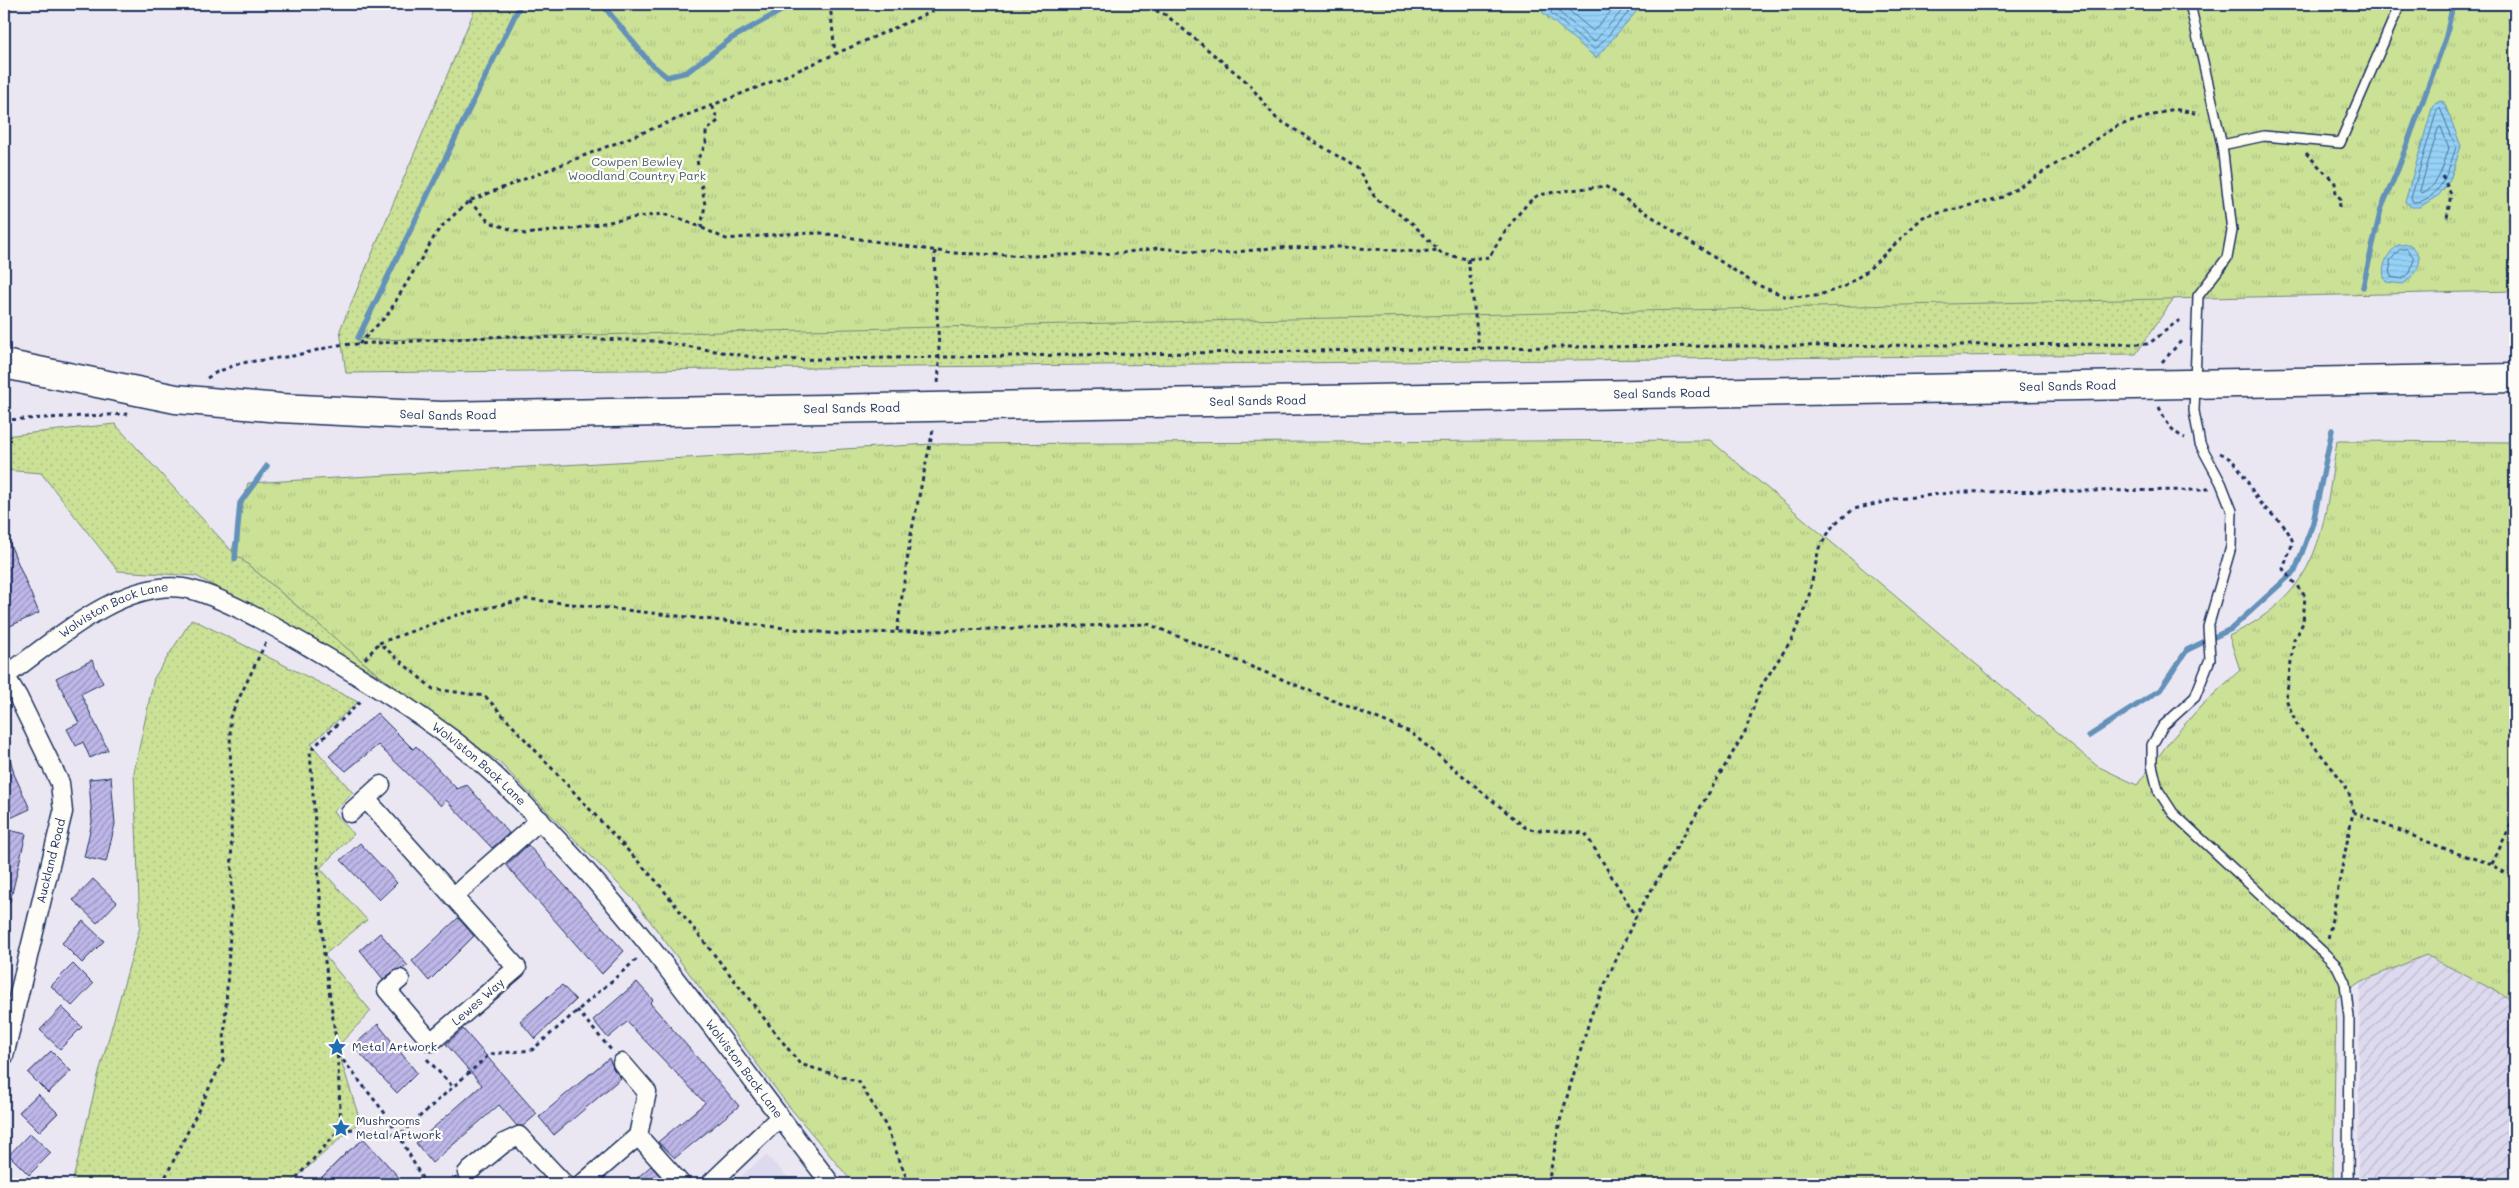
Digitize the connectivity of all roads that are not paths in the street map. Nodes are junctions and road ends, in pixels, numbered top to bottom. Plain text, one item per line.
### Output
1 (2190, 4) edge
2 (2400, 4) edge
3 (2222, 144) junction
4 (4, 364) edge
5 (2515, 378) edge
6 (2196, 385) junction
7 (4, 676) edge
8 (381, 785) dead end
9 (366, 799) junction
10 (350, 814) dead end
11 (540, 820) junction
12 (454, 896) junction
13 (400, 979) dead end
14 (9, 1009) edge
15 (4, 1056) edge
16 (622, 1063) road end
17 (780, 1118) junction
18 (638, 1136) junction
19 (467, 1173) dead end
20 (564, 1184) edge
21 (582, 1184) edge
22 (681, 1184) edge
23 (710, 1184) edge
24 (831, 1184) edge
25 (2348, 1184) edge

1 - 3 lane
2 - 3 lane
3 - 6 lane
4 - 6 main road, Seal Sands Road
5 - 6 main road, Seal Sands Road
6 - 25 lane
7 - 11 street, Wolviston Back Lane
7 - 14 street, Auckland Road
8 - 9 street
9 - 10 street
9 - 12 street, Lewes Way
11 - 12 street
11 - 17 street, Wolviston Back Lane
12 - 13 street, Lewes Way
14 - 15 street, Auckland Road
16 - 18 street
17 - 23 street
17 - 24 street, Wolviston Back Lane
18 - 21 street
18 - 22 street
19 - 20 street

